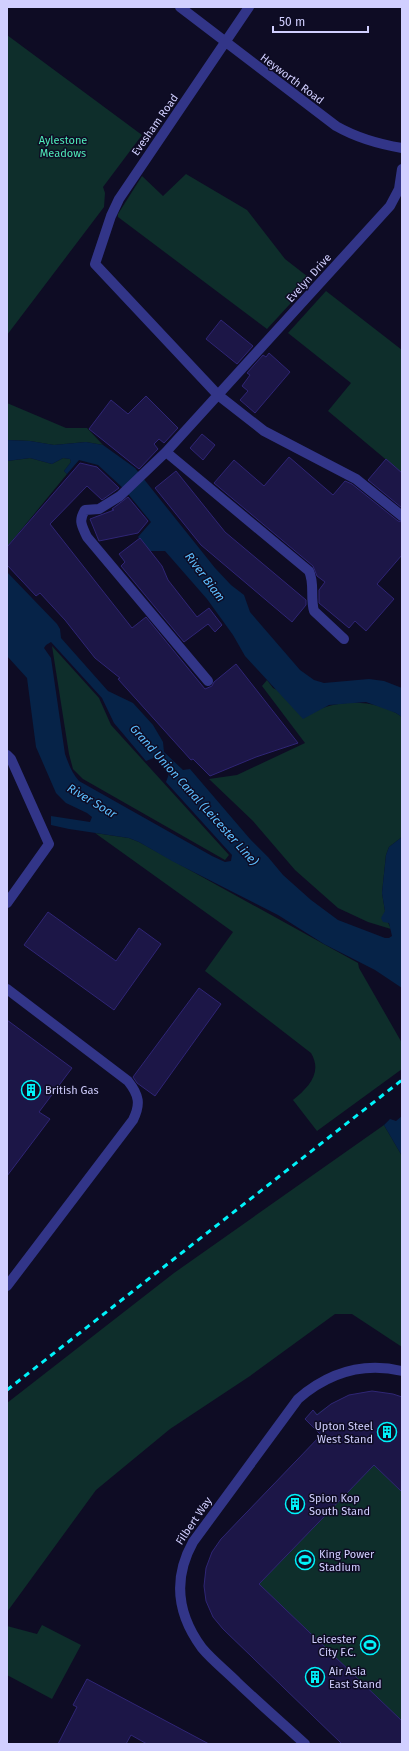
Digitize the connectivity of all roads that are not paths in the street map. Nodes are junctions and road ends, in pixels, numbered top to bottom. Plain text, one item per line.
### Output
1 (180, 7) edge
2 (250, 7) edge
3 (226, 44) junction
4 (402, 148) edge
5 (402, 169) edge
6 (218, 395) junction
7 (166, 452) junction
8 (402, 516) edge
9 (344, 639) dead end
10 (208, 681) dead end
11 (7, 755) edge
12 (7, 903) edge
13 (7, 989) edge
14 (7, 1286) edge
15 (402, 1371) edge
16 (305, 1744) edge

1 - 3 street, Heyworth Road
2 - 3 street, Evesham Road
3 - 4 street, Heyworth Road
3 - 6 street, Evesham Road
5 - 6 street, Evelyn Drive
6 - 7 street, Evelyn Drive
6 - 8 street
7 - 9 street
7 - 10 street, Evelyn Drive
11 - 12 street
13 - 14 street
15 - 16 street, Filbert Way

